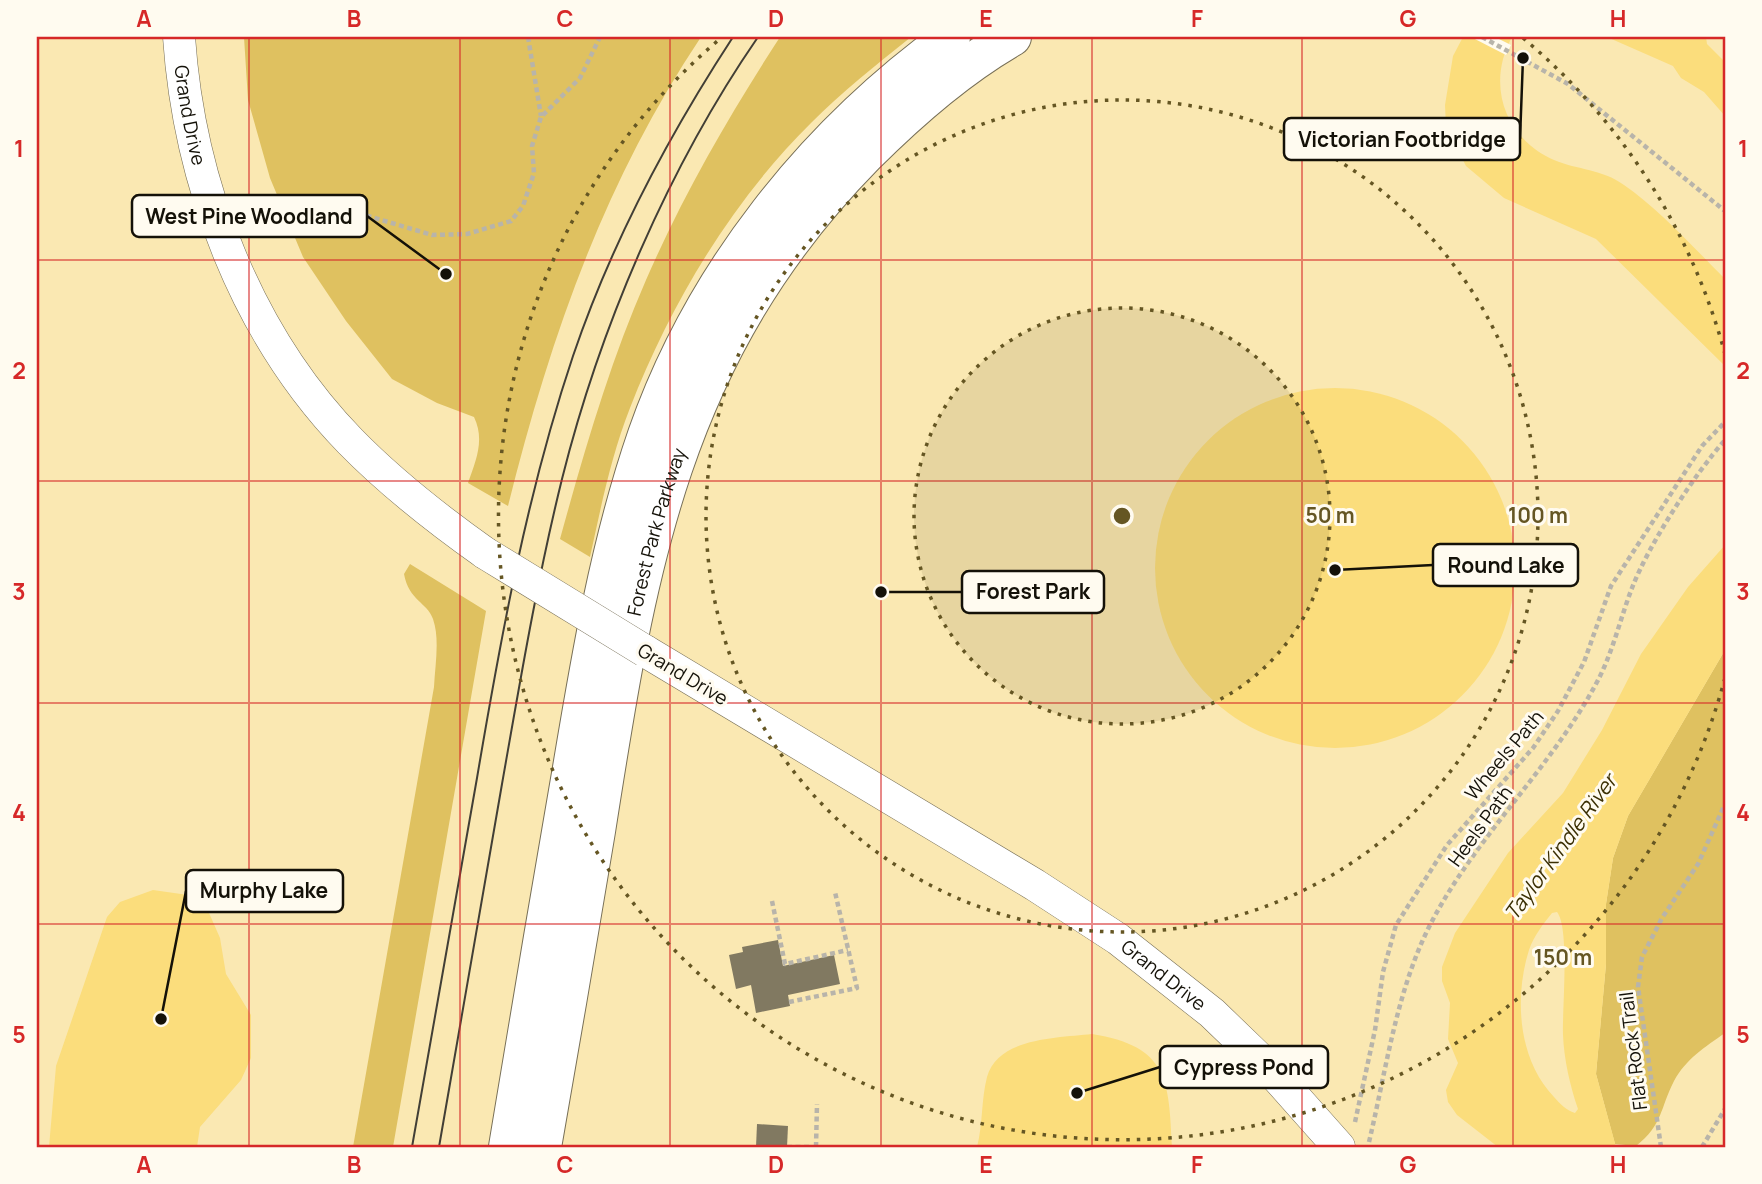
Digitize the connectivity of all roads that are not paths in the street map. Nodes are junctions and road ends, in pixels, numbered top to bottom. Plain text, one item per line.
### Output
1 (179, 37) edge
2 (951, 37) edge
3 (1012, 37) edge
4 (1354, 1138) edge
5 (508, 1147) edge
6 (542, 1147) edge

1 - 4 street, Grand Drive, bridge
2 - 5 main road, Forest Park Parkway
3 - 6 main road, Forest Park Parkway

